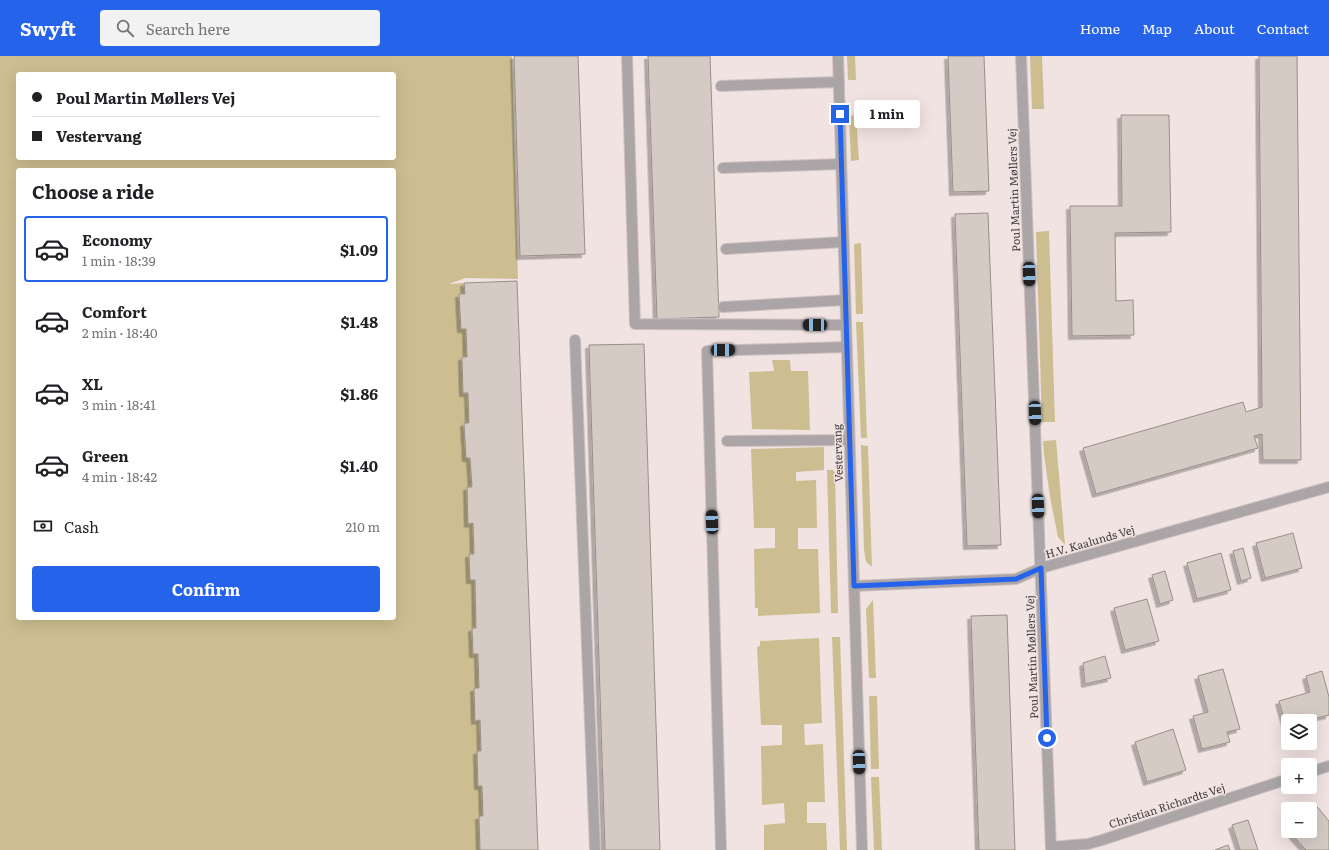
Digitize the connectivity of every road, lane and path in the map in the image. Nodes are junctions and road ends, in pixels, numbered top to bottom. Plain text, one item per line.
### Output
1 (627, 56) edge
2 (838, 56) edge
3 (1021, 56) edge
4 (839, 82) junction
5 (721, 86) dead end
6 (841, 164) junction
7 (723, 168) dead end
8 (844, 242) junction
9 (726, 249) dead end
10 (845, 300) junction
11 (723, 307) dead end
12 (846, 325) junction
13 (575, 340) dead end
14 (847, 347) junction
15 (849, 440) junction
16 (727, 441) dead end
17 (1329, 487) edge
18 (1041, 568) junction
19 (854, 586) junction
20 (1329, 766) edge
21 (1317, 770) edge
22 (1281, 781) edge
23 (1051, 848) edge
24 (595, 850) edge
25 (721, 850) edge
26 (862, 850) edge

1 - 12 street
2 - 4 street, Vestervang
3 - 18 street, Poul Martin Møllers Vej
4 - 5 street
4 - 6 street, Vestervang
6 - 7 street
6 - 8 street, Vestervang
8 - 9 street
8 - 10 street, Vestervang
10 - 11 street
10 - 12 street, Vestervang
12 - 14 street, Vestervang
13 - 24 street
14 - 15 street, Vestervang
14 - 25 street
15 - 16 street
15 - 19 street, Vestervang
17 - 18 street, H.V. Kaalunds Vej
18 - 19 street, H.V. Kaalunds Vej
18 - 23 street, Poul Martin Møllers Vej
19 - 26 street, Vestervang
20 - 21 street
22 - 23 street, Christian Richardts Vej

